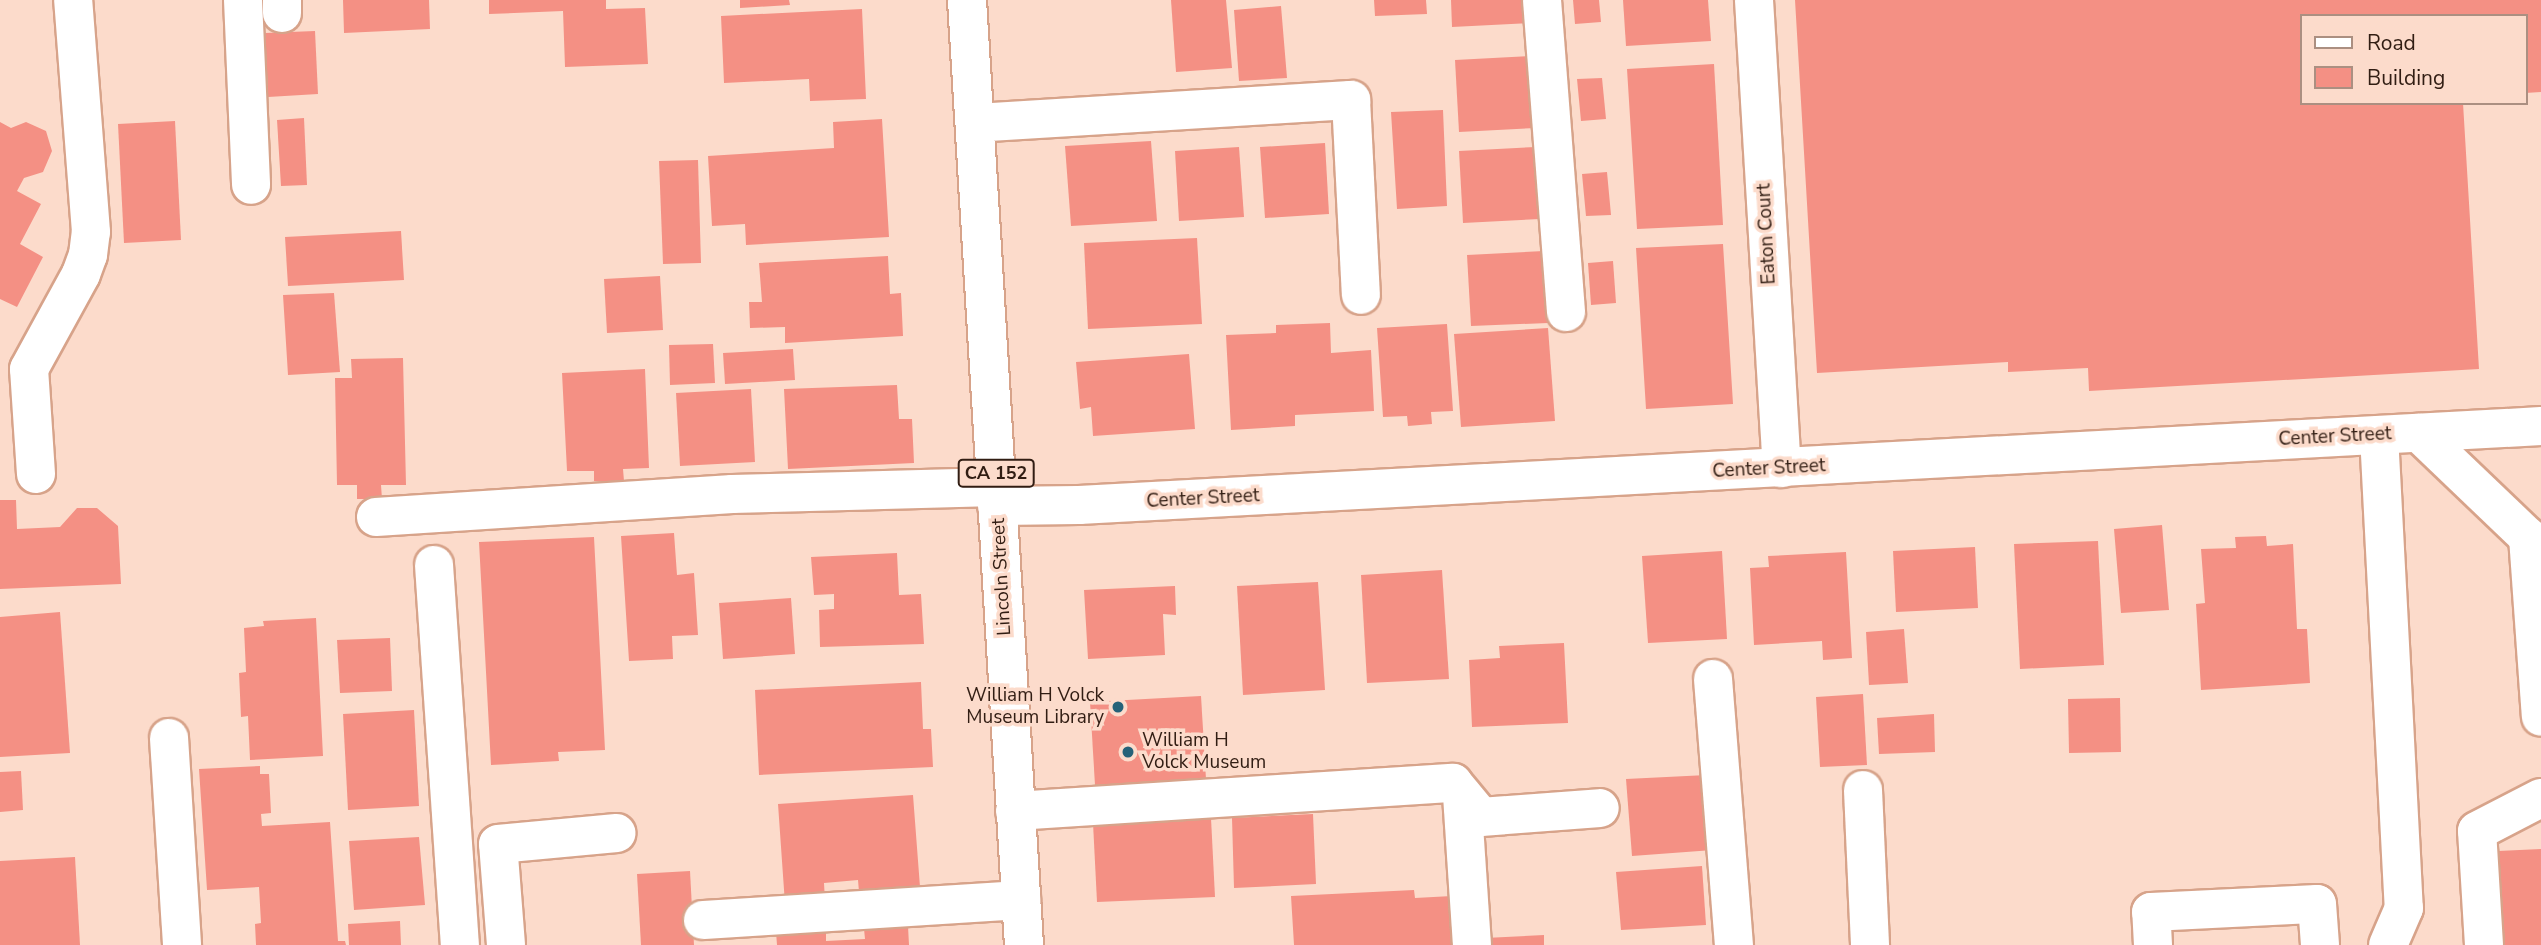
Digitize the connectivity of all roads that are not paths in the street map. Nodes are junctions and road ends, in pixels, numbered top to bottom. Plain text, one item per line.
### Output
1 (73, 0) edge
2 (243, 0) edge
3 (967, 0) edge
4 (1542, 0) edge
5 (1754, 0) edge
6 (975, 123) junction
7 (251, 185) dead end
8 (1361, 295) dead end
9 (1566, 312) dead end
10 (2541, 426) edge
11 (2419, 433) junction
12 (2379, 435) junction
13 (1782, 468) junction
14 (36, 474) dead end
15 (997, 497) junction
16 (376, 517) dead end
17 (2535, 529) edge
18 (434, 565) dead end
19 (1713, 679) dead end
20 (2541, 717) edge
21 (169, 738) dead end
22 (1863, 790) dead end
23 (1462, 795) junction
24 (2541, 798) edge
25 (1600, 808) dead end
26 (1015, 811) junction
27 (616, 833) dead end
28 (1021, 900) junction
29 (703, 920) dead end
30 (182, 945) edge
31 (460, 945) edge
32 (506, 945) edge
33 (1024, 945) edge
34 (1472, 945) edge
35 (1734, 945) edge
36 (1870, 945) edge
37 (2153, 945) edge
38 (2319, 945) edge
39 (2388, 945) edge
40 (2484, 945) edge

1 - 14 street
2 - 7 street
3 - 6 street, Lincoln Street / CA 152
4 - 9 street
5 - 13 street, Eaton Court
6 - 8 street
6 - 15 street, Lincoln Street / CA 152
10 - 11 street, Center Street
11 - 12 street, Center Street
11 - 17 street
12 - 13 street, Center Street
12 - 39 street
13 - 15 street, Center Street
15 - 16 street, Center Street
15 - 26 street, Lincoln Street / CA 152
17 - 20 street
18 - 31 street
19 - 35 street
21 - 30 street
22 - 36 street
23 - 25 street
23 - 26 street
23 - 34 street
24 - 40 street
26 - 28 street, Lincoln Street / CA 152
27 - 32 street
28 - 29 street
28 - 33 street, Lincoln Street / CA 152
37 - 38 street

